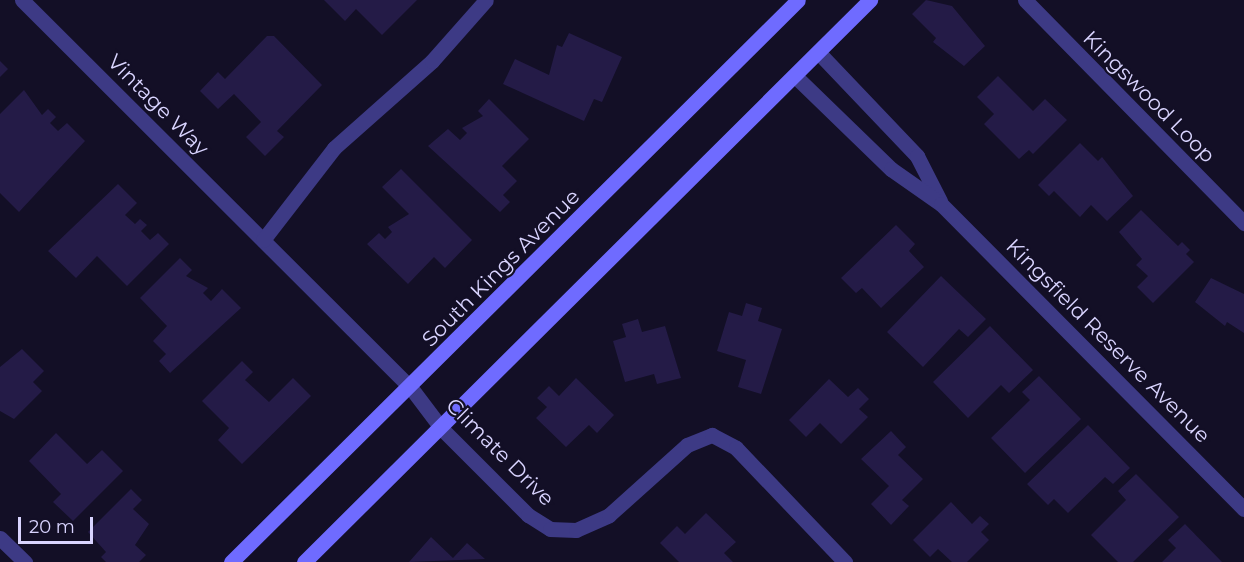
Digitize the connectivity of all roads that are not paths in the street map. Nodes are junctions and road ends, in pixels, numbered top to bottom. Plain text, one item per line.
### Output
1 (22, 0) edge
2 (486, 0) edge
3 (798, 0) edge
4 (870, 0) edge
5 (1024, 0) edge
6 (818, 52) junction
7 (795, 76) junction
8 (942, 204) junction
9 (1244, 224) edge
10 (263, 240) junction
11 (411, 388) junction
12 (442, 429) junction
13 (1244, 508) edge
14 (0, 538) edge
15 (25, 562) edge
16 (231, 562) edge
17 (304, 562) edge
18 (844, 562) edge

1 - 10 street, Vintage Way
2 - 10 street
3 - 11 main road, South Kings Avenue
4 - 6 main road
5 - 9 street, Kingswood Loop
6 - 7 main road
6 - 8 street, Kingsfield Reserve Avenue
7 - 8 street, Kingsfield Reserve Avenue
7 - 12 main road
8 - 13 street, Kingsfield Reserve Avenue
10 - 11 street, Vintage Way
11 - 12 street, Climate Drive
11 - 16 main road, South Kings Avenue
12 - 17 main road
12 - 18 street, Climate Drive
14 - 15 street

